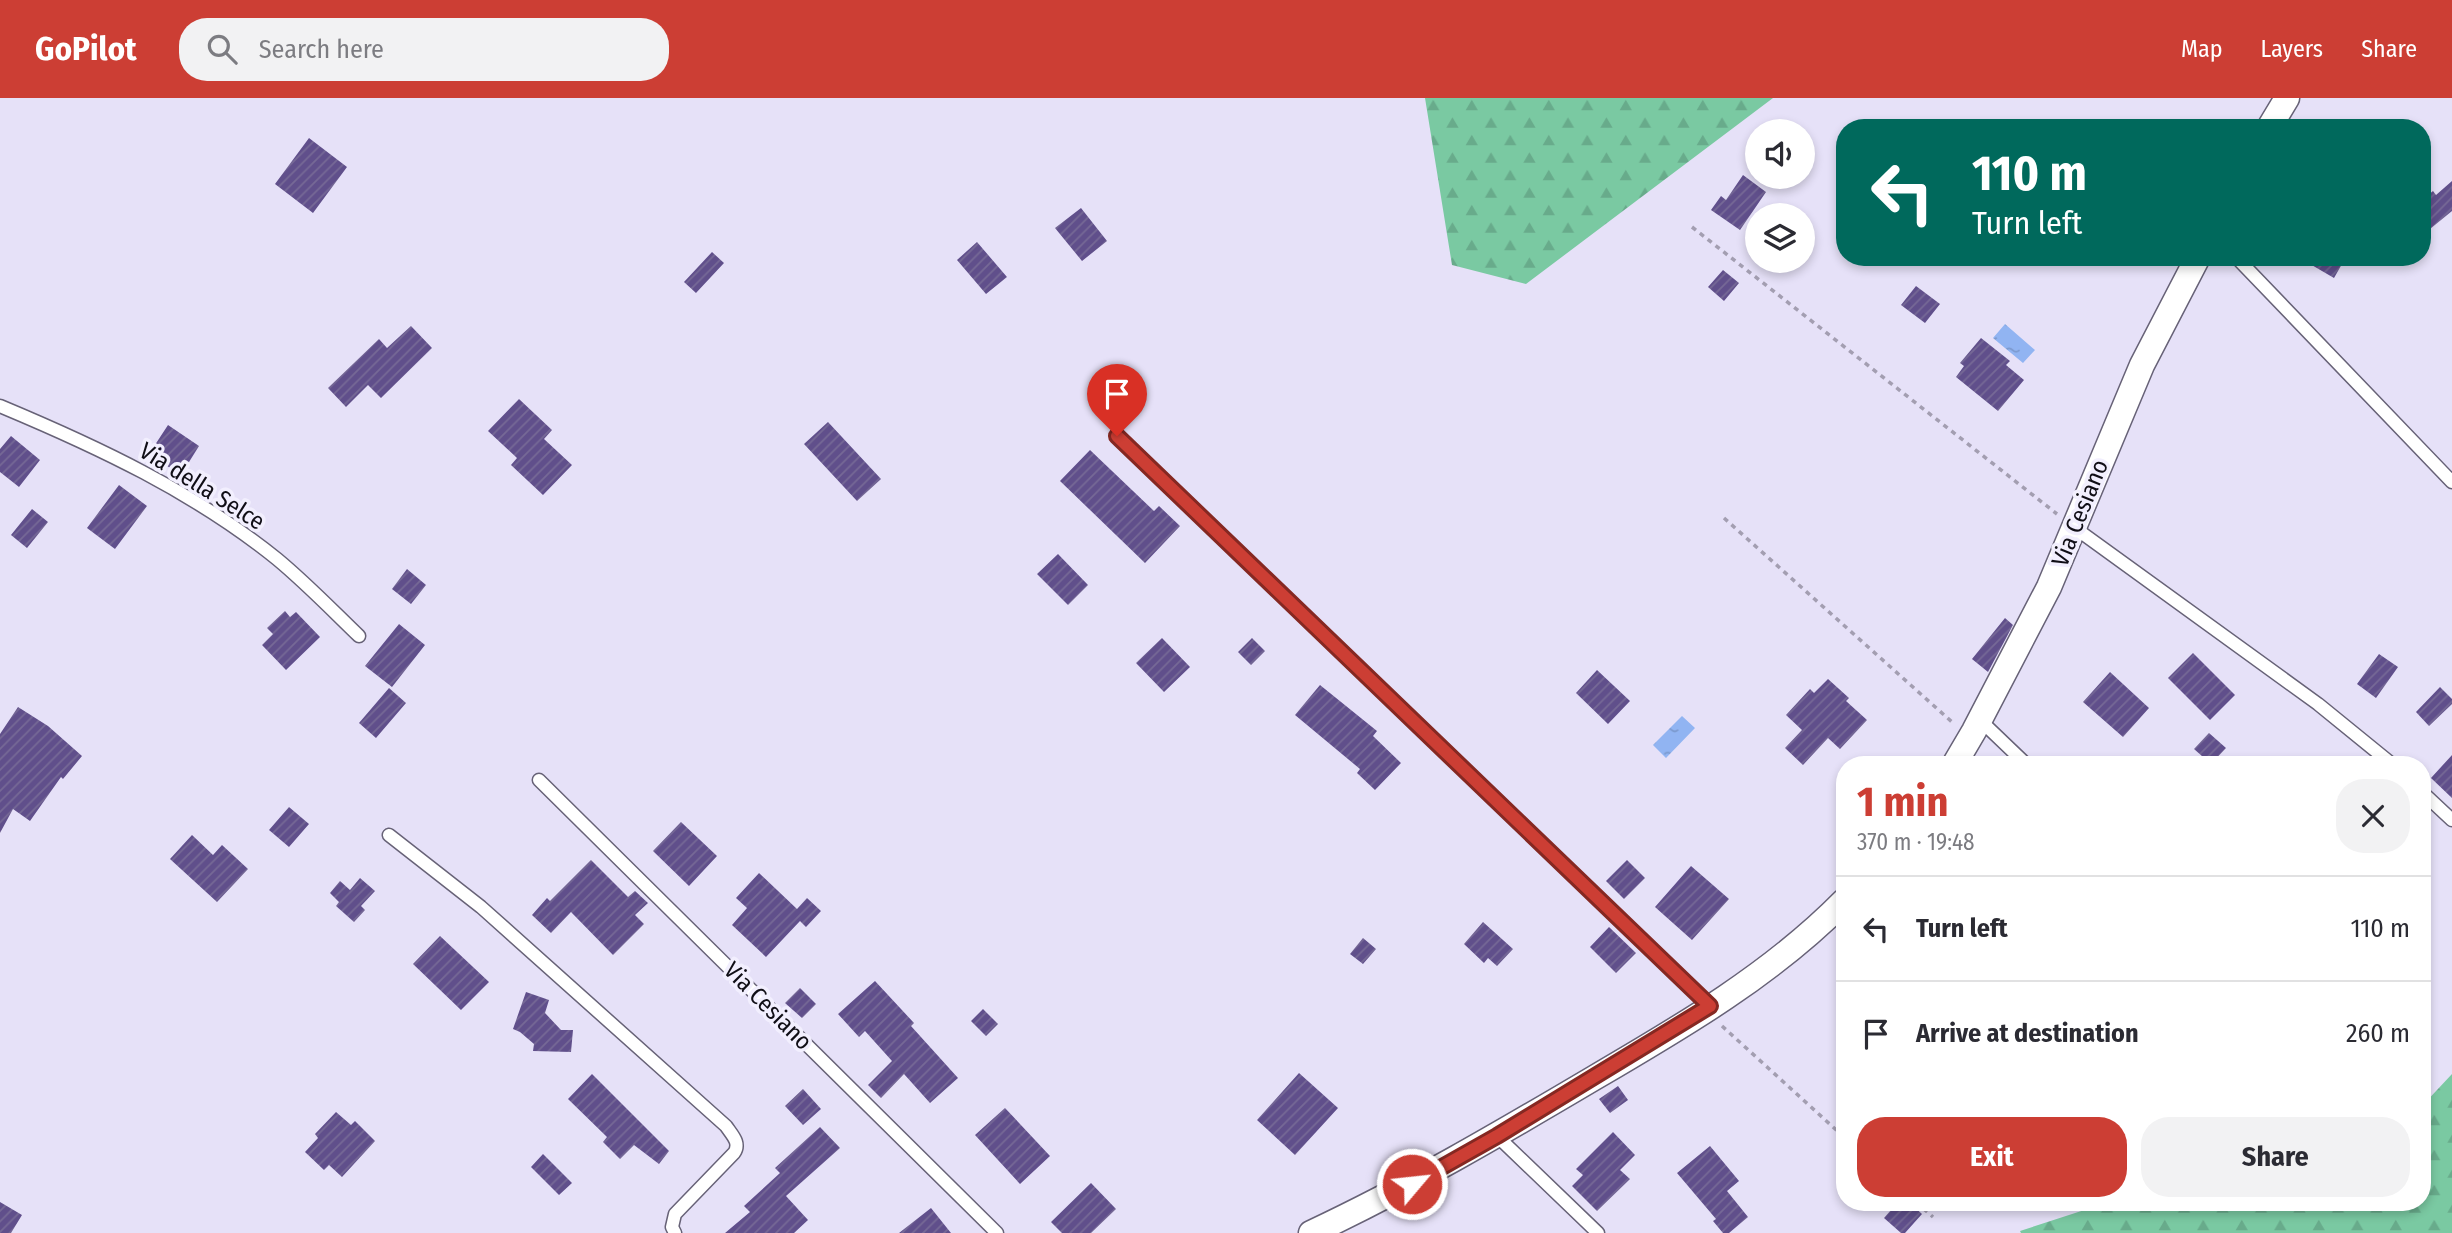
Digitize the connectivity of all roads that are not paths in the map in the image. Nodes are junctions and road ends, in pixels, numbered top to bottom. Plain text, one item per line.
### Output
1 (2287, 98) edge
2 (2274, 119) edge
3 (2193, 266) edge
4 (2245, 266) edge
5 (0, 406) edge
6 (1117, 436) dead end
7 (2452, 482) edge
8 (2075, 528) junction
9 (359, 636) dead end
10 (1975, 729) junction
11 (1959, 756) edge
12 (2014, 756) edge
13 (2382, 756) edge
14 (539, 780) dead end
15 (2431, 800) edge
16 (2452, 820) edge
17 (389, 835) dead end
18 (1836, 909) edge
19 (1708, 1008) junction
20 (1497, 1136) junction
21 (675, 1233) edge
22 (997, 1233) edge
23 (1311, 1233) edge
24 (1598, 1233) edge

1 - 2 street
3 - 8 street, Via Cesiano
4 - 7 lane
5 - 9 lane, Via della Selce
6 - 19 lane
8 - 10 street, Via Cesiano
8 - 13 lane
10 - 11 street, Via Cesiano
10 - 12 lane
14 - 22 lane, Via Cesiano
15 - 16 lane
17 - 21 lane
18 - 19 street
19 - 20 street
20 - 23 street
20 - 24 lane

